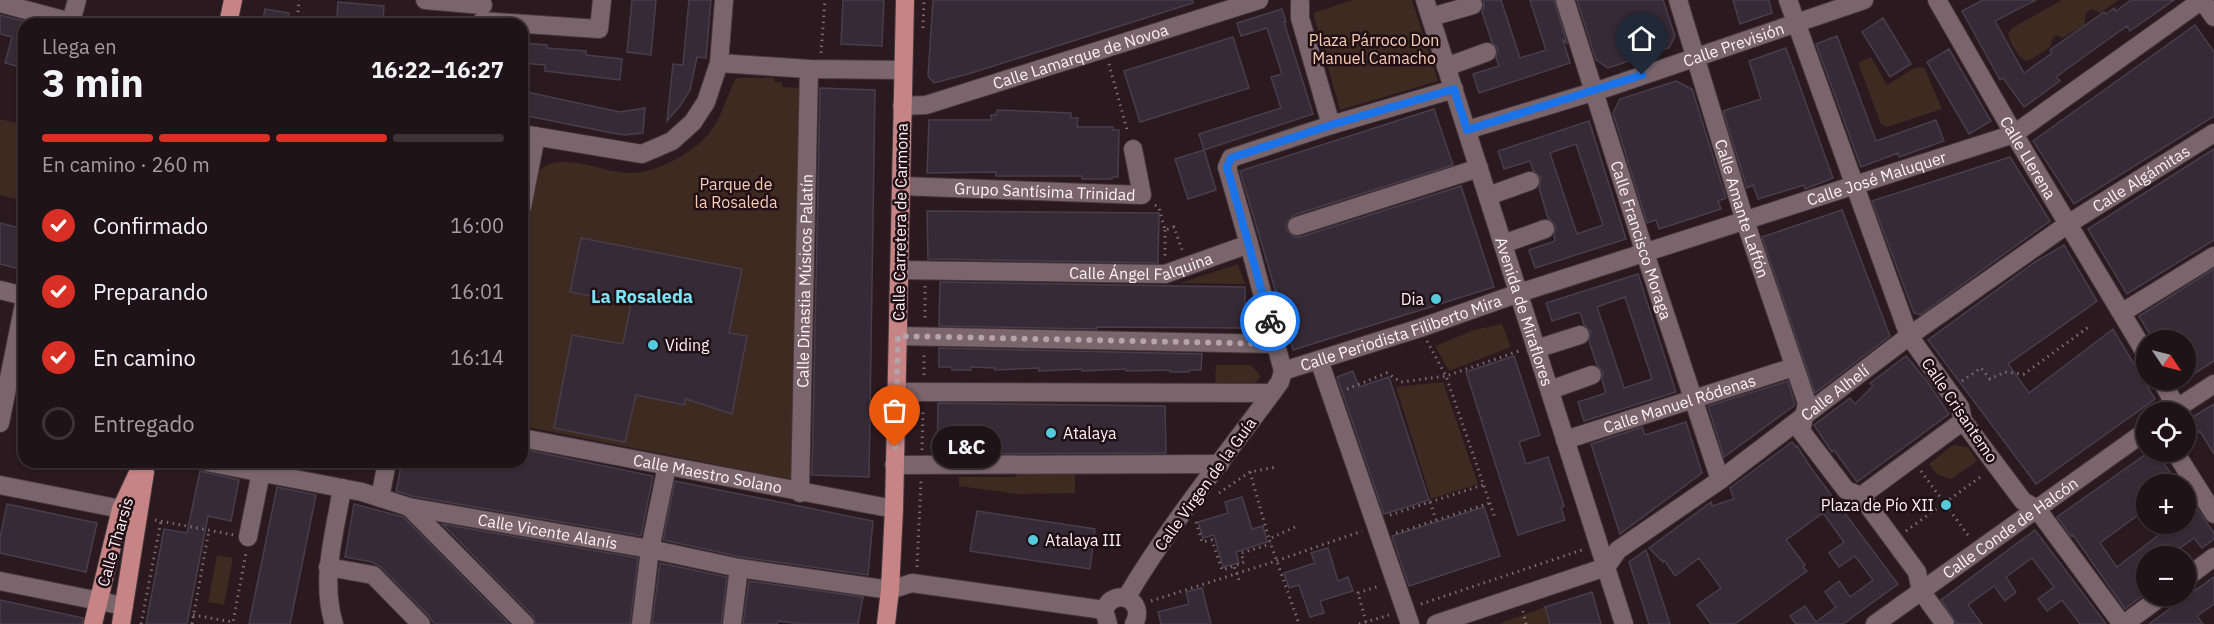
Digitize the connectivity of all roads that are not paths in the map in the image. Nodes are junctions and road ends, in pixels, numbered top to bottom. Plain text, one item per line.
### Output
1 (77, 0) edge
2 (233, 0) edge
3 (425, 0) edge
4 (602, 0) edge
5 (724, 0) edge
6 (904, 0) edge
7 (1259, 0) edge
8 (1565, 0) edge
9 (1678, 0) edge
10 (1788, 0) edge
11 (1864, 0) edge
12 (1937, 0) edge
13 (2202, 0) edge
14 (1301, 1) edge
15 (0, 3) edge
16 (1473, 5) dead end
17 (1428, 9) edge
18 (482, 13) edge
19 (2214, 17) edge
20 (56, 18) edge
21 (75, 18) edge
22 (229, 18) edge
23 (519, 18) edge
24 (528, 19) edge
25 (1796, 24) junction
26 (1487, 52) dead end
27 (1696, 56) junction
28 (719, 63) junction
29 (1446, 67) junction
30 (815, 69) junction
31 (903, 70) junction
32 (1454, 89) junction
33 (1593, 91) junction
34 (902, 106) junction
35 (1331, 125) junction
36 (1467, 130) junction
37 (2214, 133) edge
38 (2014, 134) junction
39 (529, 135) edge
40 (1132, 149) road end
41 (1479, 168) junction
42 (1530, 181) dead end
43 (901, 186) junction
44 (1854, 186) junction
45 (1488, 196) junction
46 (1746, 221) junction
47 (2068, 224) junction
48 (1297, 226) dead end
49 (1545, 229) dead end
50 (1249, 244) junction
51 (1503, 244) junction
52 (1645, 253) junction
53 (2214, 256) edge
54 (899, 270) junction
55 (0, 290) edge
56 (1519, 293) junction
57 (18, 294) edge
58 (2122, 312) junction
59 (18, 330) edge
60 (1580, 334) dead end
61 (898, 336) junction
62 (1909, 336) junction
63 (2136, 336) edge
64 (1277, 344) junction
65 (1536, 347) junction
66 (1319, 360) junction
67 (1794, 367) junction
68 (1283, 371) junction
69 (1592, 375) dead end
70 (2214, 384) edge
71 (1550, 390) junction
72 (897, 392) junction
73 (1272, 393) junction
74 (2, 399) edge
75 (1692, 399) junction
76 (2186, 402) edge
77 (1804, 414) junction
78 (1963, 420) junction
79 (0, 423) edge
80 (2136, 437) edge
81 (528, 439) edge
82 (1565, 440) junction
83 (2181, 462) edge
84 (1220, 464) junction
85 (894, 465) junction
86 (667, 466) junction
87 (142, 468) edge
88 (144, 468) edge
89 (239, 468) edge
90 (386, 468) edge
91 (261, 472) junction
92 (1720, 480) junction
93 (0, 485) edge
94 (342, 488) junction
95 (800, 492) junction
96 (1861, 496) junction
97 (380, 498) junction
98 (409, 507) junction
99 (121, 509) junction
100 (894, 509) junction
101 (2037, 509) junction
102 (2214, 514) edge
103 (248, 537) road end
104 (650, 549) junction
105 (2214, 557) edge
106 (328, 567) junction
107 (1606, 567) junction
108 (739, 568) junction
109 (2196, 570) edge
110 (0, 581) edge
111 (890, 590) junction
112 (1921, 591) junction
113 (98, 601) junction
114 (2148, 606) edge
115 (1132, 609) edge
116 (123, 615) edge
117 (1106, 617) edge
118 (1407, 617) edge
119 (93, 624) edge
120 (334, 624) edge
121 (421, 624) edge
122 (525, 624) edge
123 (641, 624) edge
124 (732, 624) edge
125 (886, 624) edge
126 (1436, 624) edge
127 (1624, 624) edge
128 (1875, 624) edge
129 (1945, 624) edge
130 (2123, 624) edge

1 - 21 street
2 - 22 main road
3 - 18 street
4 - 24 street
5 - 28 street
6 - 31 main road, Calle Carretera de Carmona
7 - 34 street, Calle Lamarque de Novoa
8 - 33 street, Calle Francisco Moraga
9 - 27 street, Calle Amante Laffón
10 - 25 street, Calle Crisantemo
11 - 25 street, Calle Previsión
12 - 38 street, Calle Llerena
13 - 19 street
13 - 38 street, Calle José Maluquer
14 - 35 street
15 - 20 street
16 - 17 street
17 - 29 street, Avenida de Miraflores
18 - 23 street
25 - 27 street, Calle Previsión
25 - 44 street, Calle Crisantemo
26 - 29 street
27 - 33 street, Calle Previsión
27 - 46 street, Calle Amante Laffón
28 - 30 street
28 - 39 street
29 - 32 street, Avenida de Miraflores
30 - 31 street
30 - 95 street, Calle Dinastia Músicos Palatín
31 - 34 main road, Calle Carretera de Carmona
32 - 35 street
32 - 36 street, Avenida de Miraflores
33 - 36 street, Calle Previsión
33 - 52 street, Calle Francisco Moraga
34 - 43 main road, Calle Carretera de Carmona
35 - 50 street
36 - 41 street, Avenida de Miraflores
37 - 47 street, Calle Algámitas
38 - 44 street, Calle José Maluquer
38 - 47 street, Calle Llerena
40 - 43 street, Grupo Santísima Trinidad
41 - 45 street, Avenida de Miraflores
41 - 48 street
42 - 45 street
43 - 54 main road, Calle Carretera de Carmona
44 - 46 street, Calle José Maluquer
44 - 62 street, Calle Crisantemo
45 - 51 street, Avenida de Miraflores
46 - 52 street, Calle José Maluquer
46 - 67 street, Calle Amante Laffón
47 - 58 street, Calle Llerena
47 - 62 street, Calle Alhelí
49 - 51 street
50 - 54 street, Calle Ángel Falquina
50 - 64 street
51 - 56 street, Avenida de Miraflores
52 - 56 street, Calle José Maluquer
52 - 75 street, Calle Francisco Moraga
53 - 58 street
54 - 61 main road, Calle Carretera de Carmona
55 - 57 street
56 - 65 street, Avenida de Miraflores
56 - 66 street, Calle Periodista Filiberto Mira
58 - 63 street, Calle Llerena
59 - 74 street
60 - 65 street
61 - 64 street
61 - 72 main road, Calle Carretera de Carmona
62 - 77 street, Calle Alhelí
62 - 78 street, Calle Crisantemo
64 - 68 street
65 - 71 street, Avenida de Miraflores
66 - 68 street, Calle Periodista Filiberto Mira
66 - 118 street
67 - 75 street, Calle Manuel Ródenas
67 - 77 street, Calle Amante Laffón
68 - 73 street, Calle Virgen de la Guía
69 - 71 street
70 - 76 street
71 - 82 street, Avenida de Miraflores
72 - 73 street
72 - 85 main road, Calle Carretera de Carmona
73 - 84 street, Calle Virgen de la Guía
74 - 79 street
75 - 82 street, Calle Manuel Ródenas
75 - 92 street, Calle Francisco Moraga
77 - 92 street, Calle Alhelí
77 - 96 street, Calle Amante Laffón
78 - 96 street
78 - 101 street, Calle Crisantemo
80 - 101 street, Calle Conde de Halcón
81 - 86 street, Calle Maestro Solano
82 - 107 street, Avenida de Miraflores
83 - 102 street
84 - 85 street
84 - 115 street, Calle Virgen de la Guía
85 - 100 main road, Calle Carretera de Carmona
86 - 95 street, Calle Maestro Solano
86 - 104 street
87 - 99 main road, Calle Tharsis
88 - 116 main road, Calle Tharsis
89 - 91 street, Calle Vicente Alanís
90 - 97 street
91 - 94 street, Calle Vicente Alanís
91 - 103 street
92 - 107 street, Calle Alhelí
93 - 99 street
94 - 97 street, Calle Vicente Alanís
94 - 106 street
95 - 100 street, Calle Maestro Solano
96 - 112 street, Calle Amante Laffón
97 - 98 street, Calle Vicente Alanís
98 - 104 street, Calle Vicente Alanís
98 - 122 street
99 - 113 main road, Calle Tharsis
100 - 111 main road, Calle Carretera de Carmona
101 - 112 street, Calle Conde de Halcón
101 - 130 street, Calle Crisantemo
104 - 108 street, Calle Vicente Alanís
104 - 123 street
105 - 109 street
106 - 120 street
106 - 121 street
107 - 126 street
107 - 127 street, Avenida de Miraflores
108 - 111 street, Calle Vicente Alanís
108 - 124 street
110 - 113 street
111 - 117 street, Calle Vicente Alanís
111 - 125 main road, Calle Carretera de Carmona
112 - 128 street, Calle Conde de Halcón
112 - 129 street, Calle Amante Laffón
113 - 116 street
113 - 119 main road, Calle Tharsis
114 - 130 street
115 - 117 street

